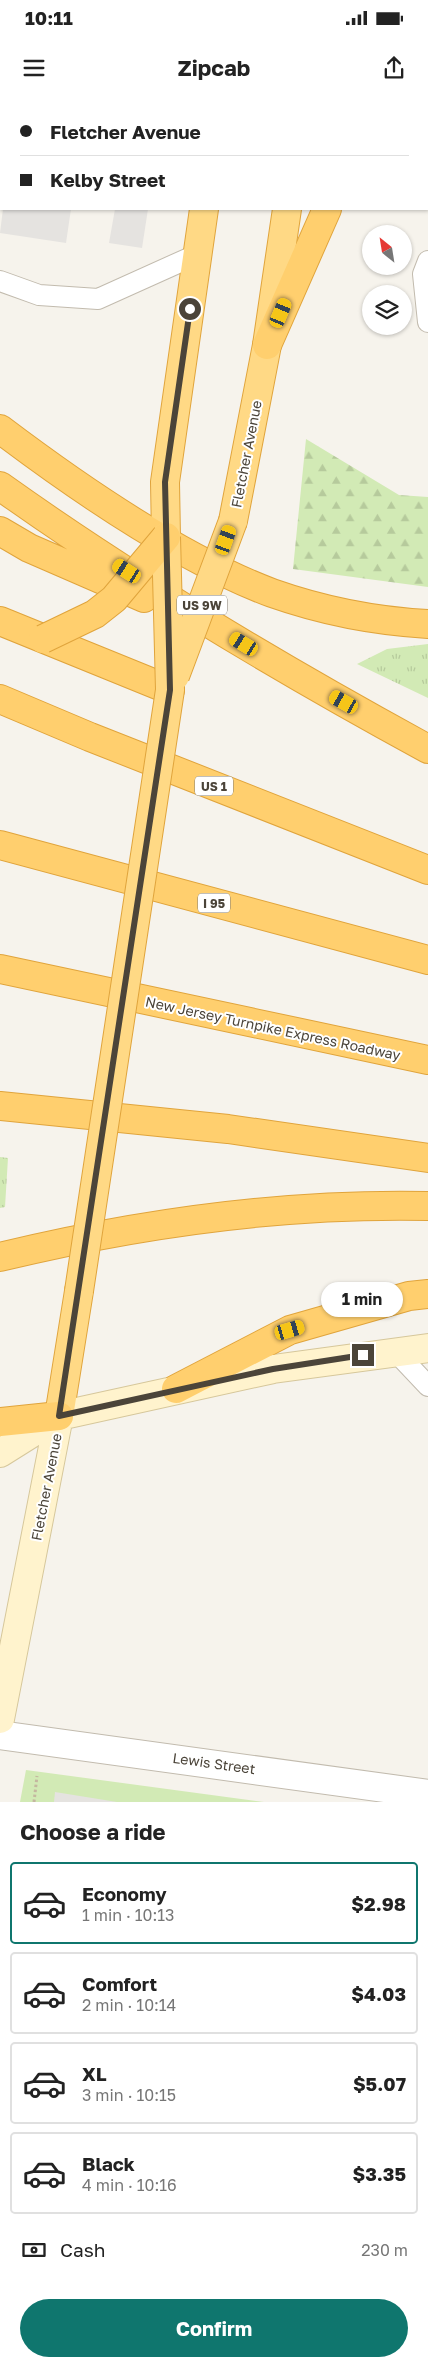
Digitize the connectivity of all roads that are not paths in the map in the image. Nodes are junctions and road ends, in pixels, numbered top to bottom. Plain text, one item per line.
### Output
1 (204, 210) edge
2 (287, 210) edge
3 (327, 210) edge
4 (198, 254) junction
5 (428, 261) edge
6 (0, 281) edge
7 (428, 322) edge
8 (267, 345) junction
9 (0, 429) edge
10 (0, 486) edge
11 (0, 531) edge
12 (166, 537) junction
13 (123, 589) junction
14 (0, 622) edge
15 (428, 624) edge
16 (228, 634) junction
17 (43, 639) junction
18 (170, 690) junction
19 (0, 699) edge
20 (428, 749) edge
21 (0, 845) edge
22 (428, 870) edge
23 (428, 960) edge
24 (0, 969) edge
25 (428, 1060) edge
26 (0, 1106) edge
27 (428, 1158) edge
28 (428, 1206) edge
29 (0, 1257) edge
30 (428, 1294) edge
31 (428, 1348) edge
32 (395, 1352) junction
33 (428, 1386) edge
34 (176, 1389) junction
35 (59, 1416) junction
36 (0, 1422) edge
37 (0, 1453) edge
38 (0, 1719) edge
39 (0, 1735) edge
40 (428, 1794) edge

1 - 4 highway, Fletcher Avenue / US 9W
2 - 8 highway, Fletcher Avenue / US 9W
3 - 8 highway
4 - 6 lane
4 - 12 highway, Fletcher Avenue / US 9W
5 - 7 lane
8 - 18 highway, Fletcher Avenue / US 9W, bridge
9 - 15 highway
10 - 16 highway
11 - 13 highway
12 - 13 highway, bridge
12 - 18 highway, Fletcher Avenue / US 9W, bridge
13 - 16 highway
13 - 17 highway, bridge
14 - 17 highway
16 - 20 highway
17 - 18 highway
18 - 35 highway, Fletcher Avenue / US 9W, bridge
19 - 22 highway, US 1
21 - 23 highway, I 95
24 - 25 highway, New Jersey Turnpike Express Roadway
26 - 27 highway
28 - 29 highway
30 - 34 highway
31 - 32 main road
32 - 33 lane
32 - 34 main road
34 - 35 main road
35 - 36 highway
35 - 37 main road
35 - 38 main road, Fletcher Avenue
39 - 40 street, Lewis Street

